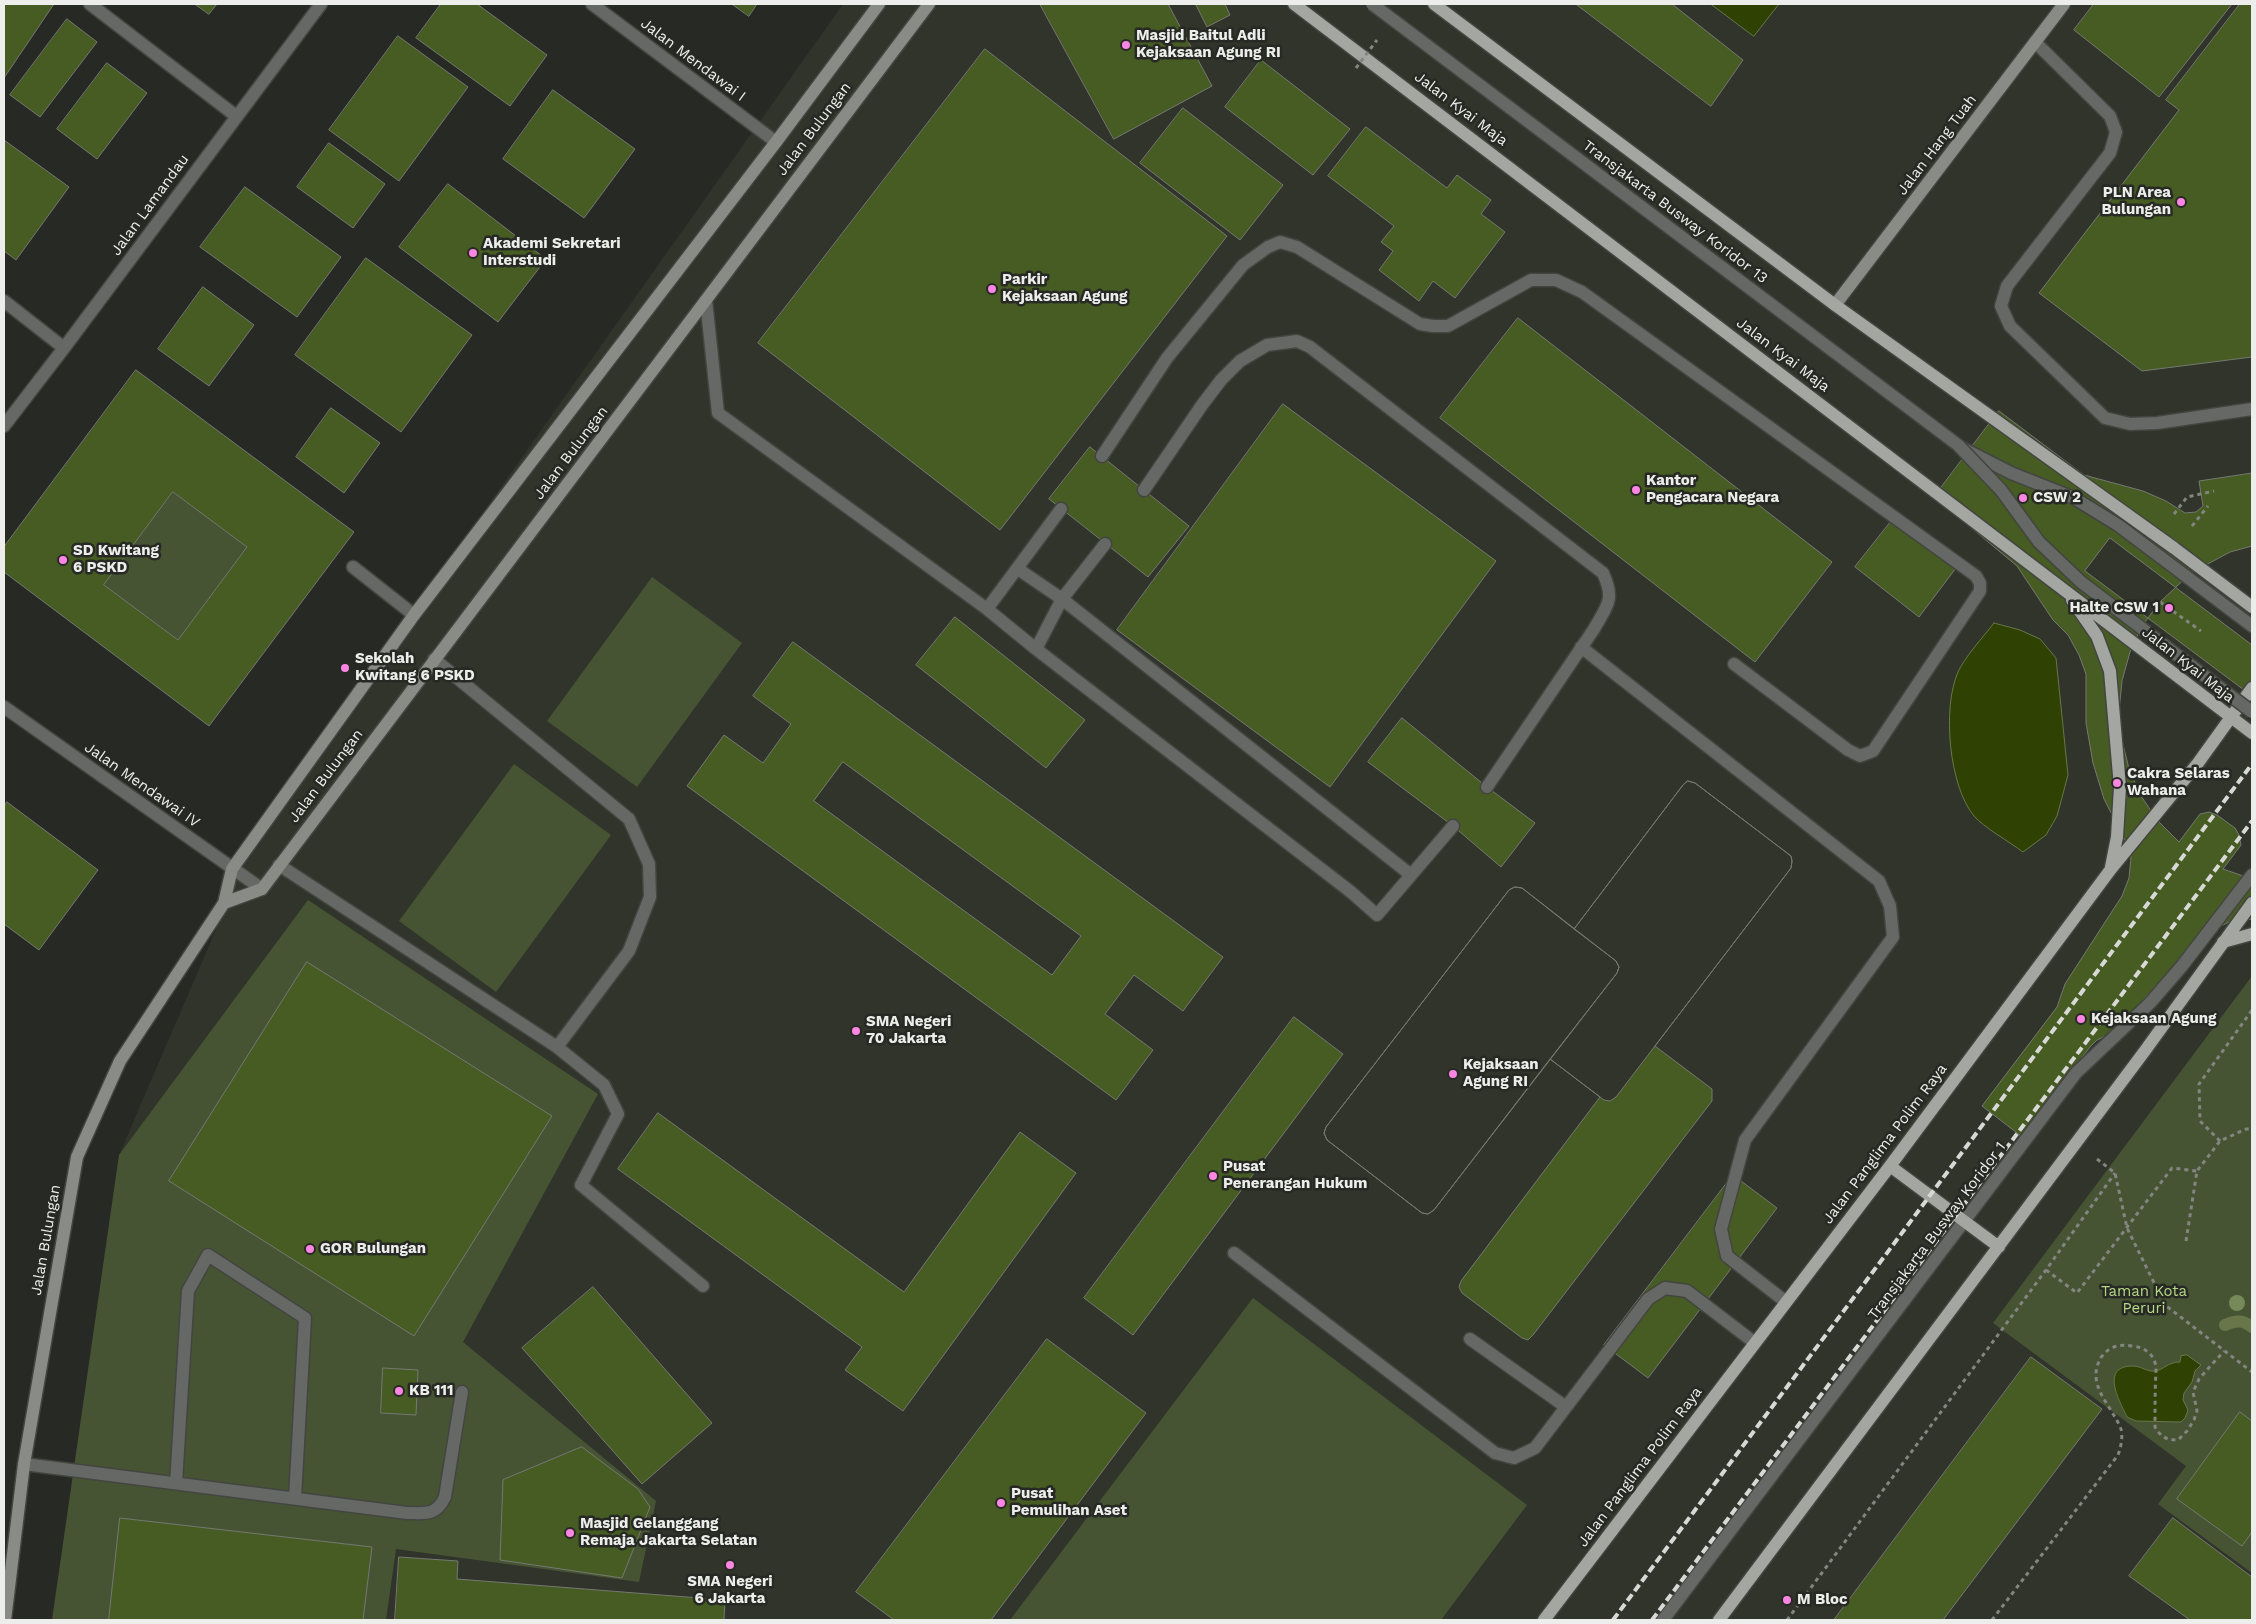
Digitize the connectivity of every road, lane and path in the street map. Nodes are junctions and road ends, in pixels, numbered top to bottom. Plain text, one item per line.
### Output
1 (90, 4) edge
2 (321, 4) edge
3 (592, 4) edge
4 (879, 4) edge
5 (929, 4) edge
6 (1294, 4) edge
7 (1372, 4) edge
8 (1434, 4) edge
9 (2064, 4) edge
10 (2035, 42) junction
11 (236, 116) junction
12 (776, 142) junction
13 (706, 300) junction
14 (4, 302) edge
15 (1835, 305) junction
16 (64, 348) junction
17 (2252, 409) edge
18 (4, 426) edge
19 (1958, 445) junction
20 (1102, 456) dead end
21 (1144, 490) dead end
22 (2214, 491) dead end
23 (2208, 506) dead end
24 (1061, 509) dead end
25 (2173, 516) dead end
26 (2190, 529) dead end
27 (1105, 544) dead end
28 (353, 567) dead end
29 (1018, 569) junction
30 (2066, 591) junction
31 (1062, 598) junction
32 (2160, 602) dead end
33 (2252, 607) edge
34 (988, 609) junction
35 (414, 615) junction
36 (2252, 626) edge
37 (2201, 631) dead end
38 (1581, 647) junction
39 (1036, 649) junction
40 (434, 659) junction
41 (1734, 664) dead end
42 (2252, 688) edge
43 (4, 708) edge
44 (2252, 712) edge
45 (2231, 718) junction
46 (2252, 733) edge
47 (1487, 787) dead end
48 (1453, 826) dead end
49 (279, 865) junction
50 (232, 869) junction
51 (2111, 869) junction
52 (1411, 875) junction
53 (2252, 875) edge
54 (262, 889) junction
55 (224, 903) junction
56 (2252, 903) edge
57 (2252, 934) edge
58 (2223, 942) junction
59 (2252, 1010) edge
60 (557, 1047) junction
61 (2252, 1129) edge
62 (2220, 1141) junction
63 (2077, 1143) junction
64 (1890, 1166) junction
65 (2197, 1171) junction
66 (2115, 1173) junction
67 (1964, 1222) junction
68 (2127, 1228) junction
69 (2186, 1241) dead end
70 (1999, 1247) junction
71 (1234, 1253) dead end
72 (2046, 1270) junction
73 (703, 1286) dead end
74 (1786, 1302) junction
75 (1470, 1339) dead end
76 (1755, 1343) junction
77 (2224, 1351) junction
78 (2252, 1372) edge
79 (462, 1392) dead end
80 (1566, 1407) junction
81 (24, 1464) junction
82 (176, 1483) junction
83 (295, 1498) junction
84 (5, 1620) edge
85 (1544, 1620) edge
86 (1663, 1620) edge
87 (1719, 1620) edge
88 (1787, 1620) edge
89 (1992, 1620) edge

1 - 11 street
2 - 11 street, Jalan Lamandau
3 - 12 street, Jalan Mendawai I
4 - 12 street, Jalan Bulungan
5 - 13 street, Jalan Bulungan
6 - 30 main road, Jalan Kyai Maja
7 - 19 street, Transjakarta Busway Koridor 13, bridge
8 - 15 main road
9 - 10 street, Jalan Hang Tuah
10 - 15 street, Jalan Hang Tuah
10 - 17 street
11 - 16 street, Jalan Lamandau
12 - 35 street, Jalan Bulungan
13 - 34 street
13 - 40 street, Jalan Bulungan
14 - 16 street
15 - 33 main road
16 - 18 street, Jalan Lamandau
19 - 36 street, Transjakarta Busway Koridor 13
19 - 44 street, Transjakarta Busway Koridor 13, bridge
20 - 41 street
21 - 38 street
22 - 25 path
23 - 26 path
24 - 29 street
27 - 31 street
28 - 35 street
29 - 31 street
29 - 34 street
30 - 45 main road, Jalan Kyai Maja
30 - 51 main road
31 - 39 street
31 - 52 street
32 - 37 path
34 - 39 street
35 - 50 street, Jalan Bulungan
38 - 47 street
38 - 74 street
39 - 52 street
40 - 49 street, Jalan Bulungan
40 - 60 street
42 - 45 main road, Jalan Panglima Polim Raya
43 - 50 street, Jalan Mendawai IV
45 - 46 main road, Jalan Kyai Maja
45 - 51 main road, Jalan Panglima Polim Raya
48 - 52 street
49 - 54 street, Jalan Bulungan
49 - 60 street
50 - 54 street, Jalan Mendawai IV
50 - 55 street, Jalan Bulungan
51 - 64 main road, Jalan Panglima Polim Raya
53 - 67 street, Transjakarta Busway Koridor 1
54 - 55 street
55 - 81 street, Jalan Bulungan
56 - 58 main road
57 - 58 main road
58 - 63 main road
59 - 62 path
60 - 73 street
61 - 62 path
62 - 65 path
63 - 66 path
63 - 70 main road
64 - 67 main road
64 - 74 main road, Jalan Panglima Polim Raya
65 - 68 path
65 - 69 path
66 - 68 path
66 - 72 path
67 - 70 main road
67 - 86 street, Transjakarta Busway Koridor 1
68 - 72 path
68 - 77 path
70 - 87 main road
71 - 80 street
72 - 88 path
74 - 76 main road, Jalan Panglima Polim Raya
75 - 80 street
76 - 80 street
76 - 85 main road, Jalan Panglima Polim Raya
77 - 78 path
77 - 89 path
79 - 83 street
81 - 82 street
81 - 84 street, Jalan Bulungan
82 - 83 street
82 - 83 street

